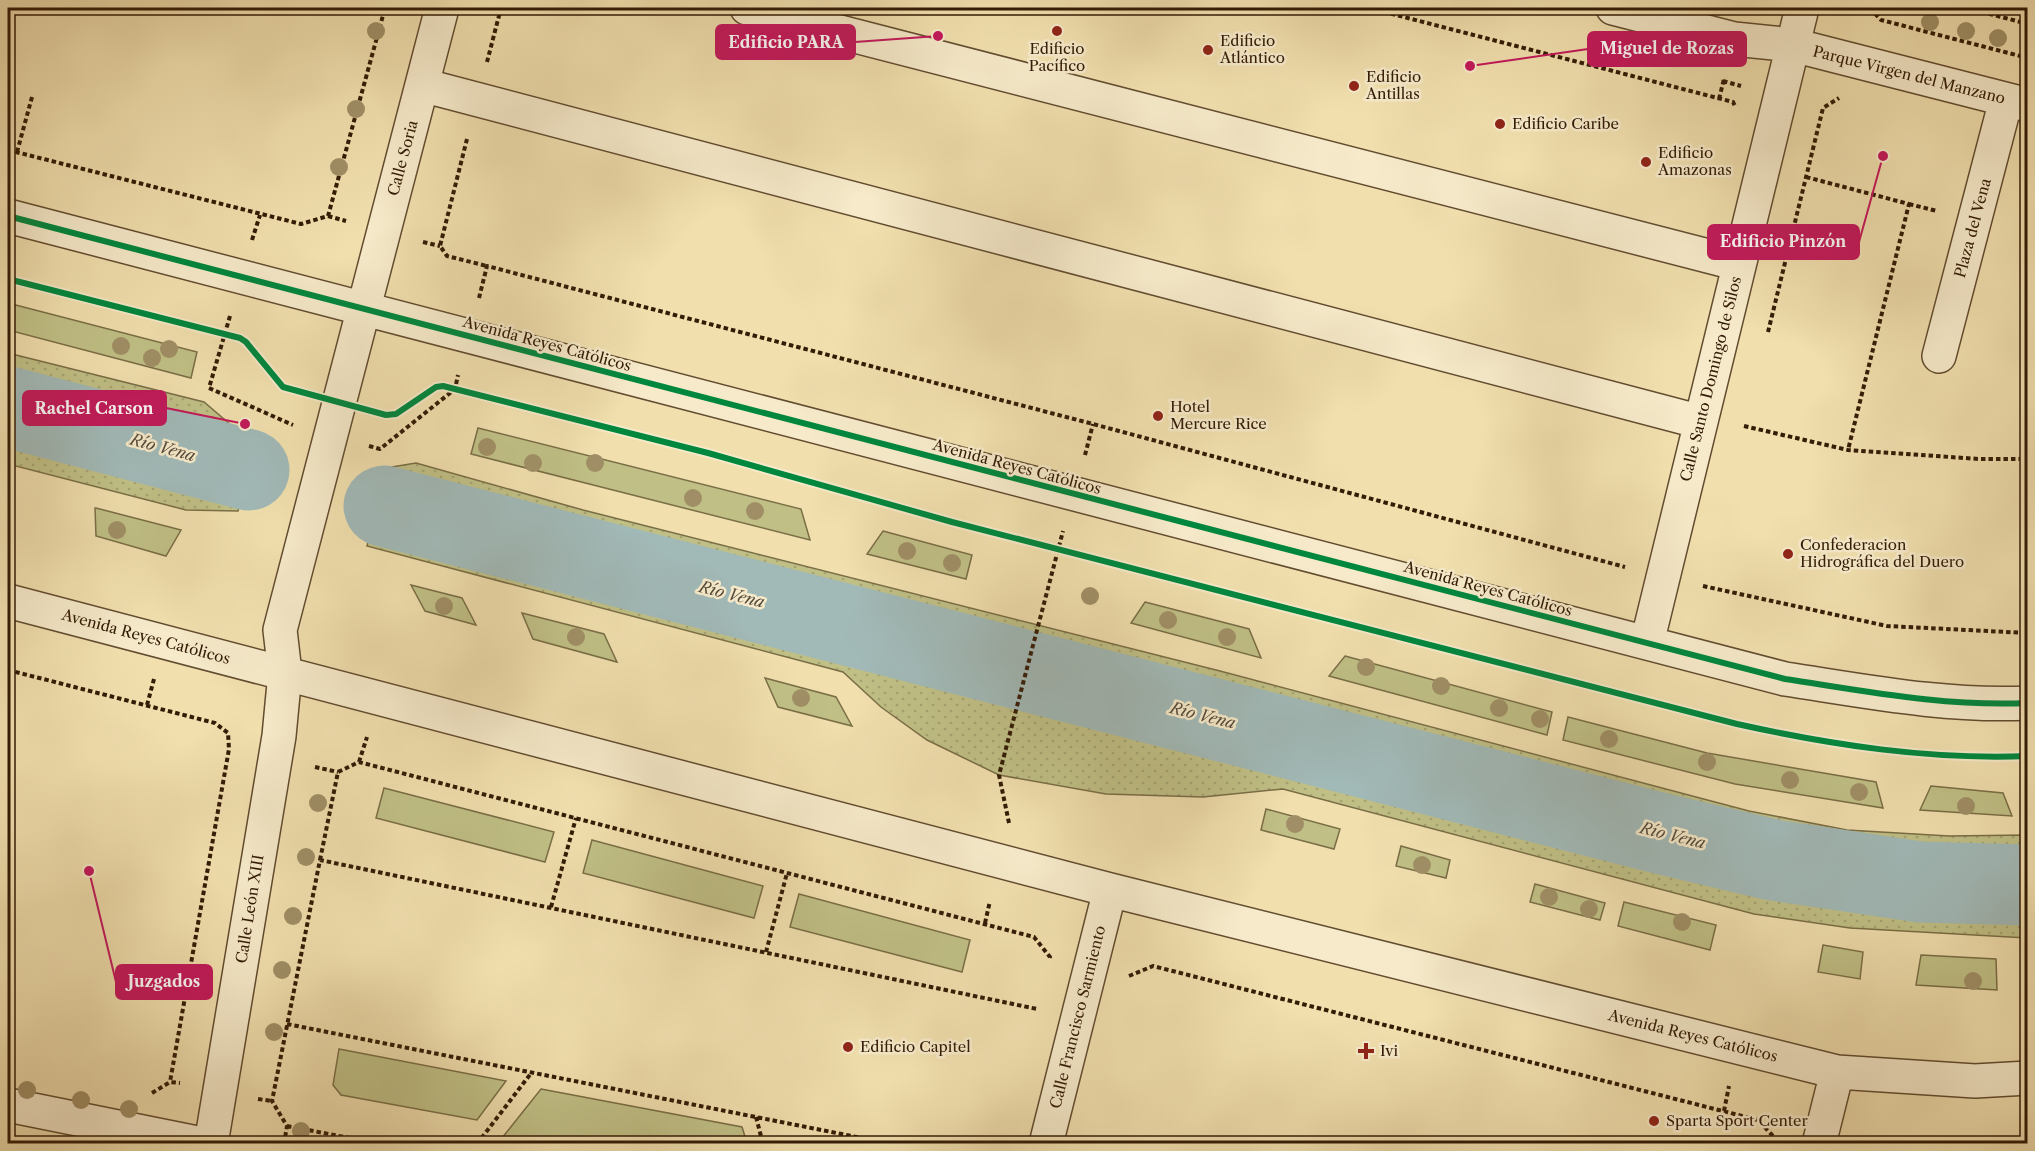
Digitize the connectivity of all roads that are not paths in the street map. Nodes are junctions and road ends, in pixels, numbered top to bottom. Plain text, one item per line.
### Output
1 (442, 8) edge
2 (747, 8) edge
3 (1613, 8) edge
4 (1802, 8) edge
5 (1793, 45) junction
6 (422, 85) junction
7 (2017, 103) edge
8 (8, 216) edge
9 (1739, 264) junction
10 (364, 308) junction
11 (1939, 356) dead end
12 (1701, 422) junction
13 (8, 601) edge
14 (1647, 643) junction
15 (285, 673) junction
16 (2028, 703) edge
17 (1110, 890) junction
18 (1837, 1072) junction
19 (2028, 1078) edge
20 (8, 1105) edge
21 (202, 1143) edge
22 (211, 1143) edge
23 (1046, 1143) edge
24 (1819, 1143) edge

1 - 6 street, Calle Soria
2 - 9 street
3 - 5 street
4 - 5 street, Parque Virgen del Manzano
5 - 7 street, Parque Virgen del Manzano
5 - 9 street, Calle Santo Domingo de Silos
6 - 10 street, Calle Soria
6 - 12 street
7 - 11 street, Plaza del Vena
8 - 10 street, Avenida Reyes Católicos
9 - 12 street, Calle Santo Domingo de Silos
10 - 14 street, Avenida Reyes Católicos
10 - 15 street
12 - 14 street, Calle Santo Domingo de Silos
13 - 15 street, Avenida Reyes Católicos
14 - 16 street, Avenida Reyes Católicos
15 - 17 street, Avenida Reyes Católicos
15 - 22 street, Calle León XIII
17 - 18 street, Avenida Reyes Católicos
17 - 23 street, Calle Francisco Sarmiento
18 - 19 street, Avenida Reyes Católicos
18 - 24 street
20 - 21 street

